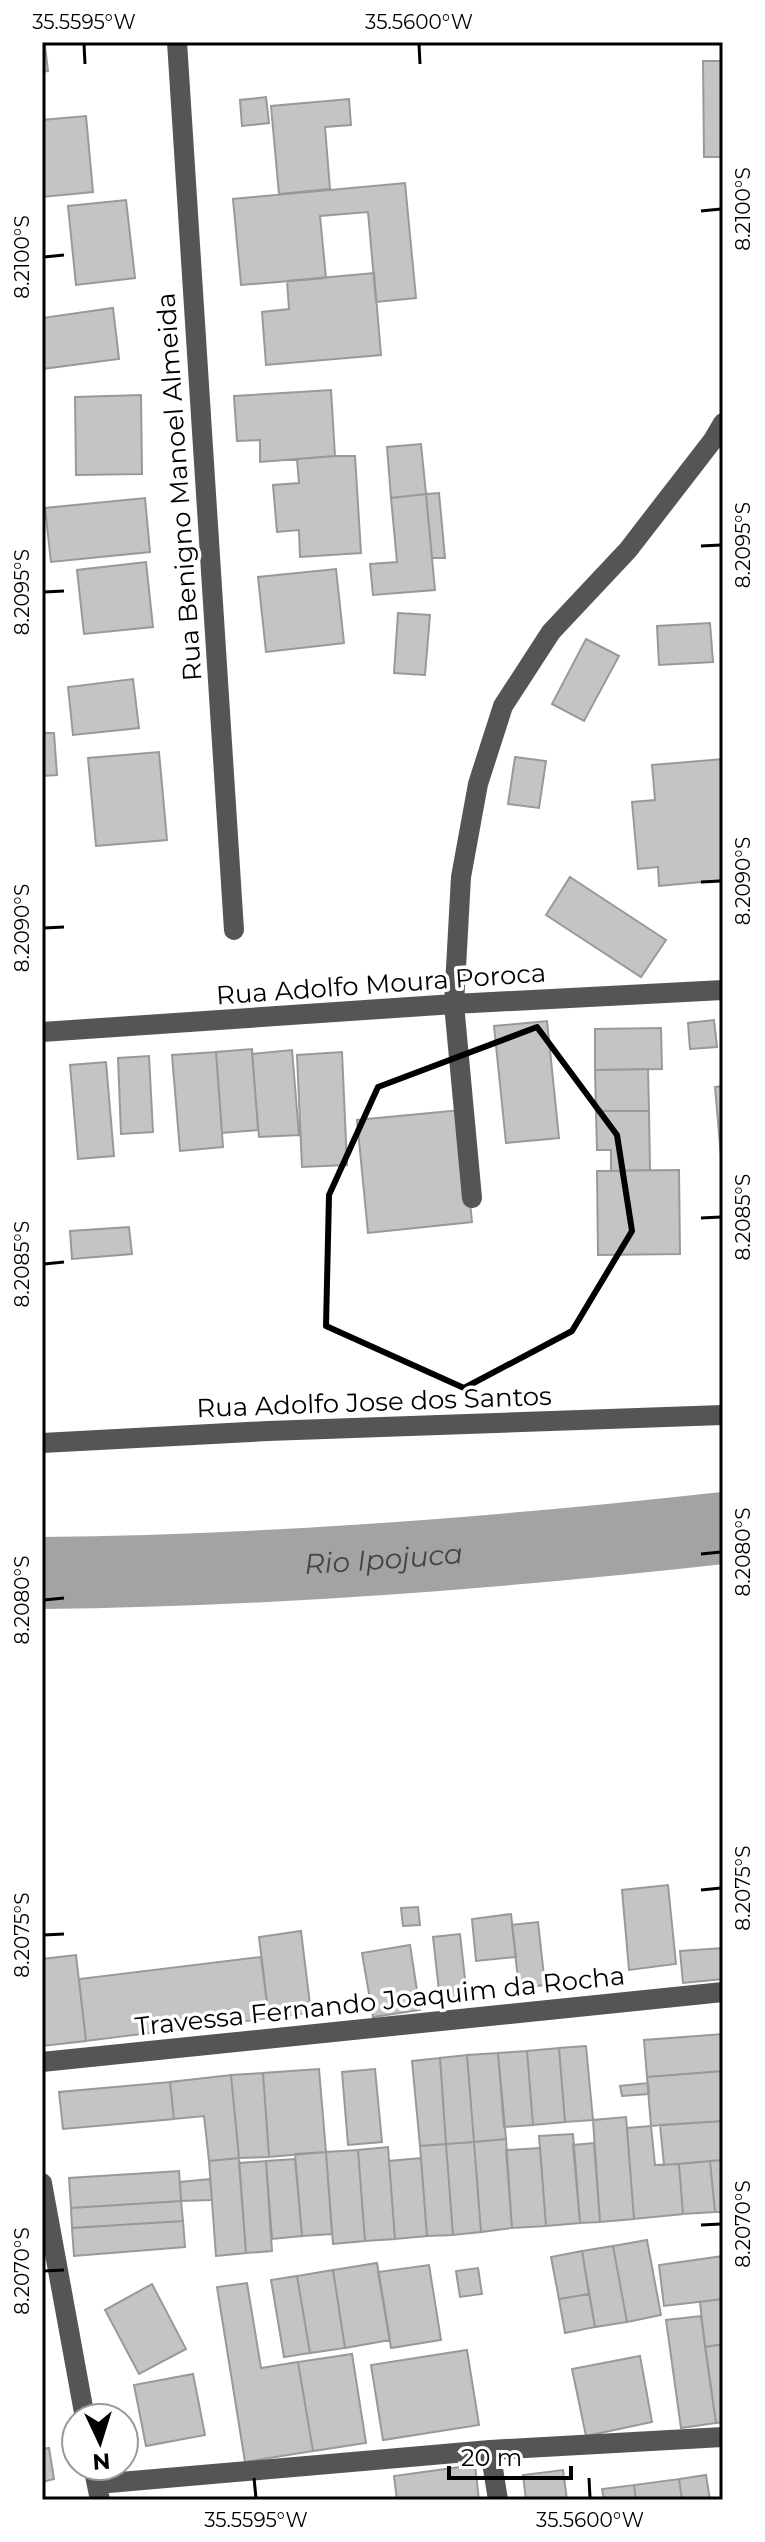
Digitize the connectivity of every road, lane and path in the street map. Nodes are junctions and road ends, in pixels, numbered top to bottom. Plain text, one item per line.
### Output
1 (177, 42) edge
2 (723, 423) edge
3 (234, 930) dead end
4 (723, 990) edge
5 (454, 1004) junction
6 (42, 1032) edge
7 (472, 1198) dead end
8 (716, 1416) edge
9 (42, 1443) edge
10 (723, 1992) edge
11 (42, 2062) edge
12 (42, 2183) edge
13 (82, 2402) edge
14 (723, 2437) edge
15 (490, 2450) junction
16 (97, 2483) edge
17 (498, 2500) edge

1 - 3 street, Rua Benigno Manoel Almeida
2 - 5 street
4 - 5 street, Rua Adolfo Moura Poroca
5 - 6 street, Rua Adolfo Moura Poroca
5 - 7 street
8 - 9 street, Rua Adolfo Jose dos Santos
10 - 11 street, Travessa Fernando Joaquim da Rocha
12 - 13 street
14 - 15 street
15 - 16 street
15 - 17 street

